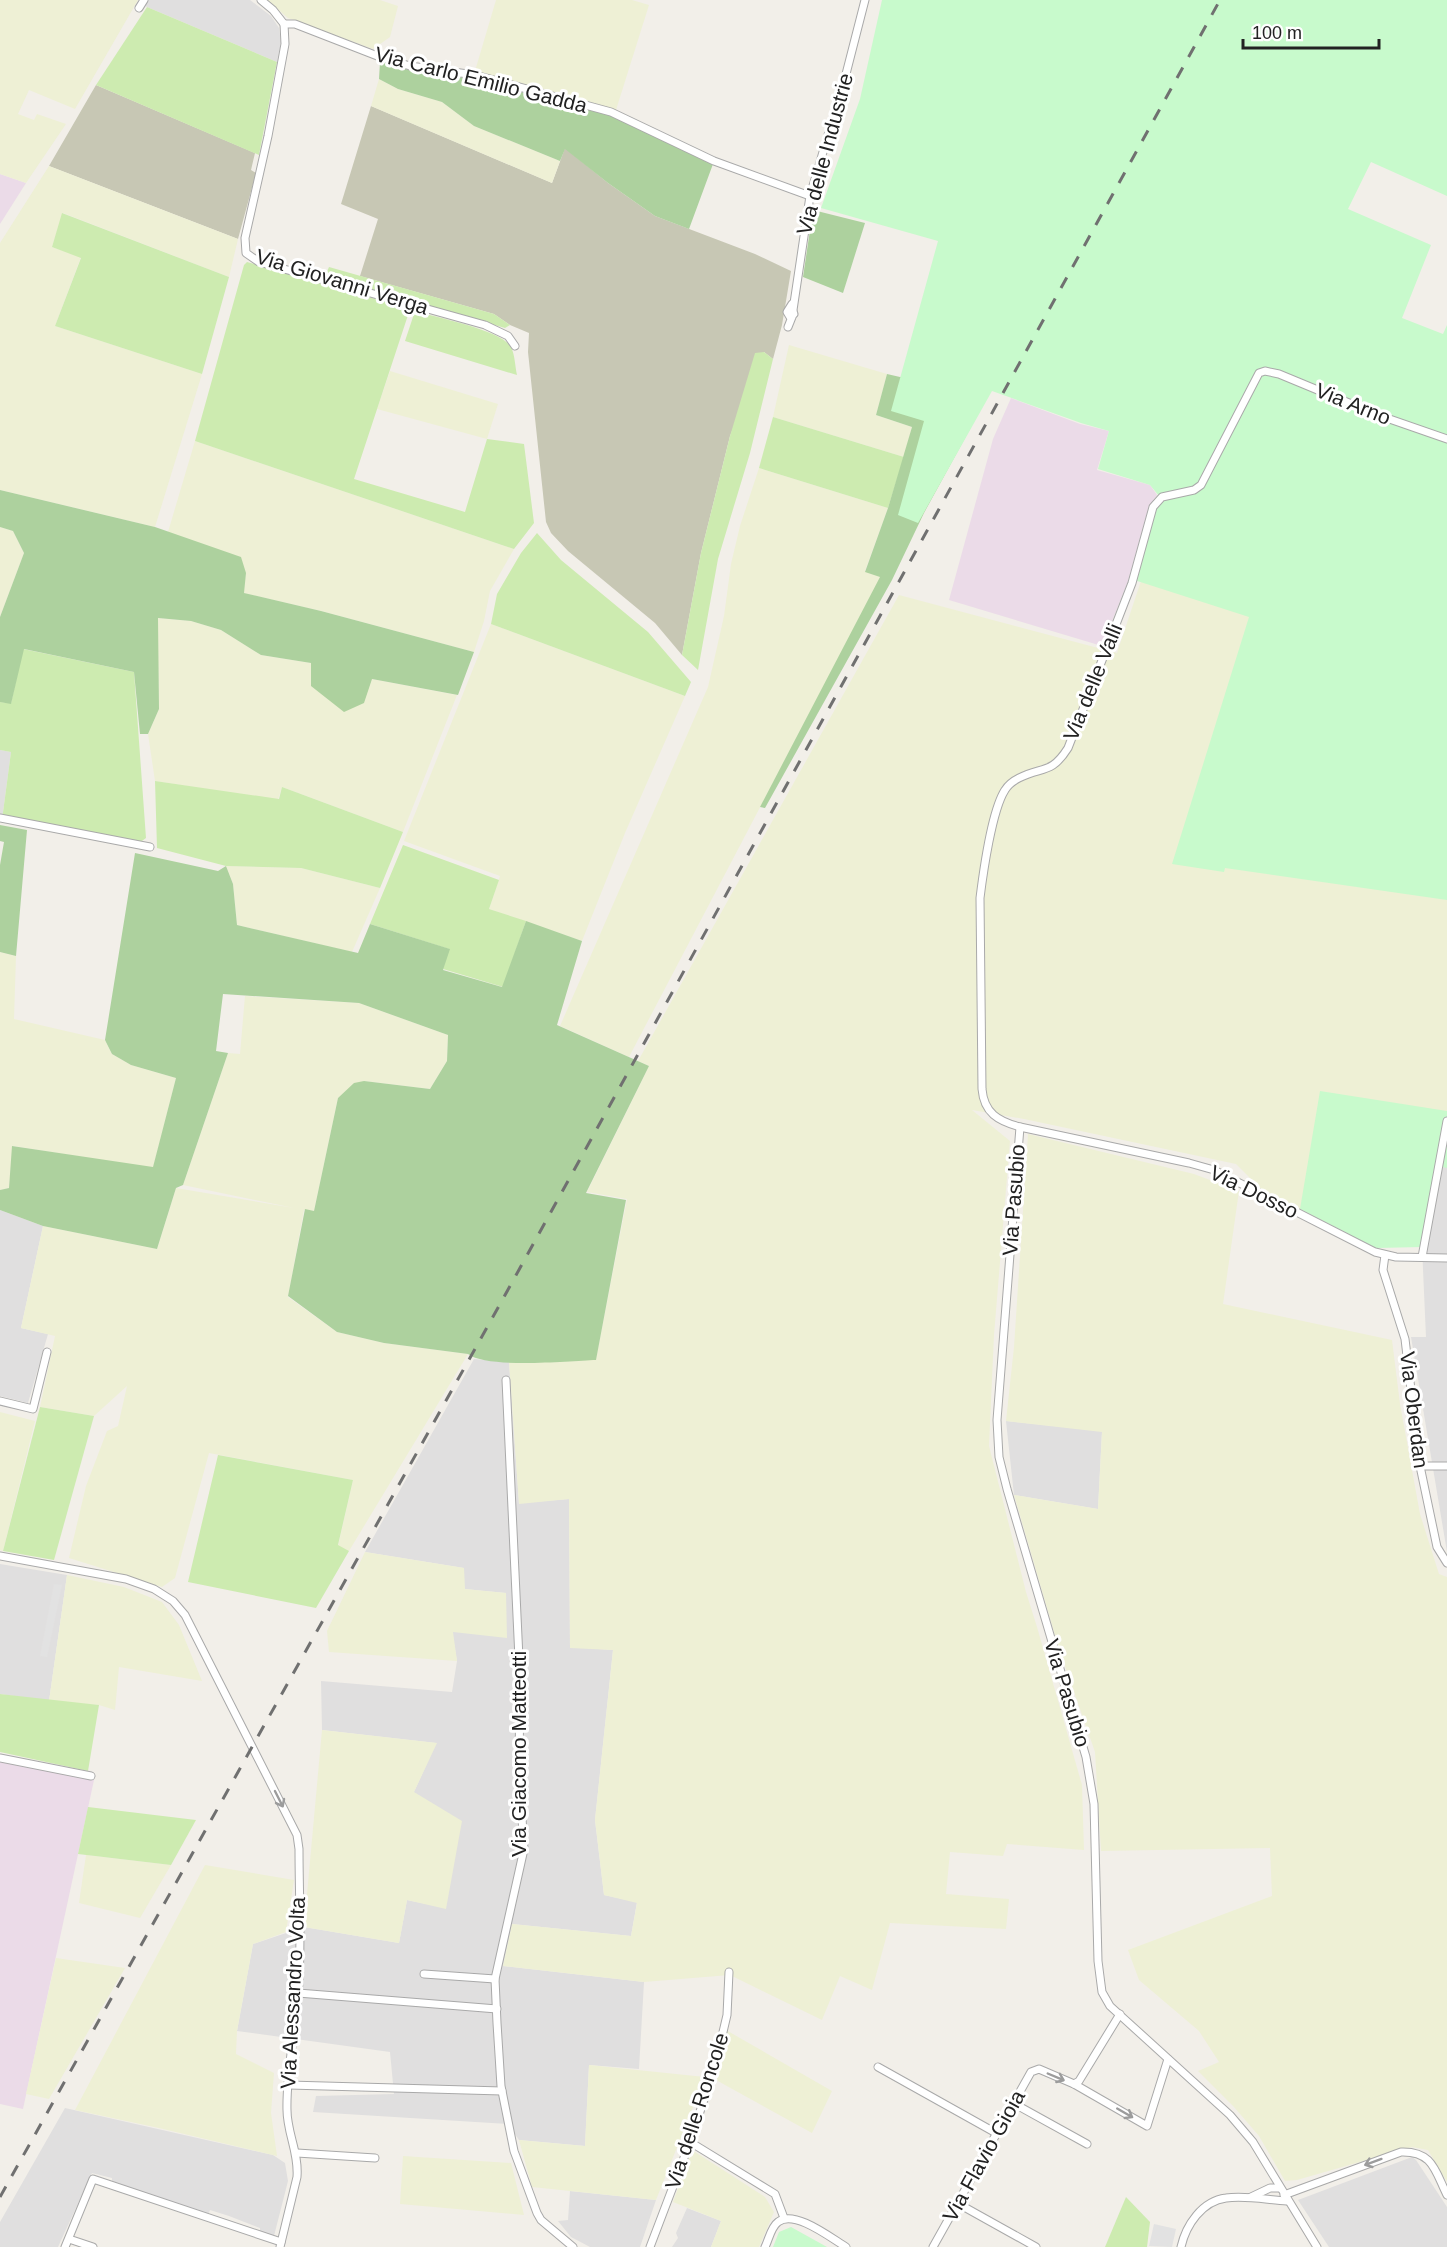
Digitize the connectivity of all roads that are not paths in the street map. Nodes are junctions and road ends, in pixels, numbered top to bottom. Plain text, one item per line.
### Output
1 (144, 0) edge
2 (261, 0) edge
3 (865, 0) edge
4 (140, 8) dead end
5 (284, 24) junction
6 (810, 195) junction
7 (791, 315) dead end
8 (515, 346) dead end
9 (1259, 373) joint
10 (1447, 439) edge
11 (0, 818) edge
12 (150, 847) dead end
13 (1447, 1121) edge
14 (1020, 1127) junction
15 (1385, 1255) junction
16 (1422, 1257) junction
17 (1447, 1257) edge
18 (47, 1352) dead end
19 (506, 1380) dead end
20 (0, 1401) edge
21 (1420, 1466) junction
22 (1447, 1466) edge
23 (0, 1556) edge
24 (1447, 1563) edge
25 (0, 1758) edge
26 (91, 1776) dead end
27 (729, 1972) dead end
28 (424, 1974) dead end
29 (495, 1978) junction
30 (298, 1993) junction
31 (496, 2009) junction
32 (1120, 2014) junction
33 (1168, 2059) junction
34 (878, 2067) dead end
35 (1074, 2084) junction
36 (289, 2085) junction
37 (502, 2091) junction
38 (1013, 2103) junction
39 (996, 2133) junction
40 (690, 2142) junction
41 (1087, 2144) dead end
42 (297, 2153) junction
43 (375, 2157) dead end
44 (1284, 2194) junction
45 (1447, 2195) edge
46 (1246, 2198) junction
47 (957, 2203) junction
48 (784, 2218) junction
49 (69, 2239) junction
50 (280, 2244) edge
51 (65, 2247) edge
52 (93, 2247) edge
53 (573, 2247) edge
54 (650, 2247) edge
55 (765, 2247) edge
56 (846, 2247) edge
57 (933, 2247) edge
58 (1036, 2247) edge
59 (1180, 2247) edge
60 (1317, 2247) edge

1 - 4 street
2 - 5 street
3 - 6 street, Via delle Industrie
5 - 6 street, Via Carlo Emilio Gadda
5 - 8 street, Via Giovanni Verga
6 - 7 street, Via delle Industrie
9 - 10 street, Via Arno
9 - 14 street, Via delle Valli
11 - 12 street
13 - 16 street
14 - 15 street, Via Dosso
14 - 32 street, Via Pasubio
15 - 16 street, Via Dosso
15 - 21 street, Via Oberdan
16 - 17 street, Via Dosso
18 - 20 street
19 - 29 street, Via Giacomo Matteotti
21 - 22 street
21 - 24 street, Via Oberdan
23 -> 30 street, Via Alessandro Volta
25 - 26 street
27 - 40 street, Via delle Roncole
28 - 29 street
29 - 31 street, Via Giacomo Matteotti
30 - 31 street
30 - 36 street, Via Alessandro Volta
31 - 37 street, Via Giacomo Matteotti
32 - 33 street, Via Pasubio
32 - 35 street
35 -> 33 street
33 - 44 street, Via Pasubio
34 - 39 street
38 -> 35 street, Via Flavio Gioia
36 - 37 street
36 - 42 street, Via Alessandro Volta
37 - 53 street, Via Giacomo Matteotti
38 - 39 street, Via Flavio Gioia
38 - 41 street
39 - 47 street, Via Flavio Gioia
40 - 48 street
40 - 54 street, Via delle Roncole
42 - 43 street
42 - 50 street, Via Alessandro Volta
45 -> 44 street
44 - 46 street
44 - 46 street
44 - 60 street, Via Pasubio
46 - 59 street
47 - 57 street, Via Flavio Gioia
47 - 58 street
48 - 55 street
48 - 56 street
49 - 50 street
49 - 51 street
49 - 52 street

